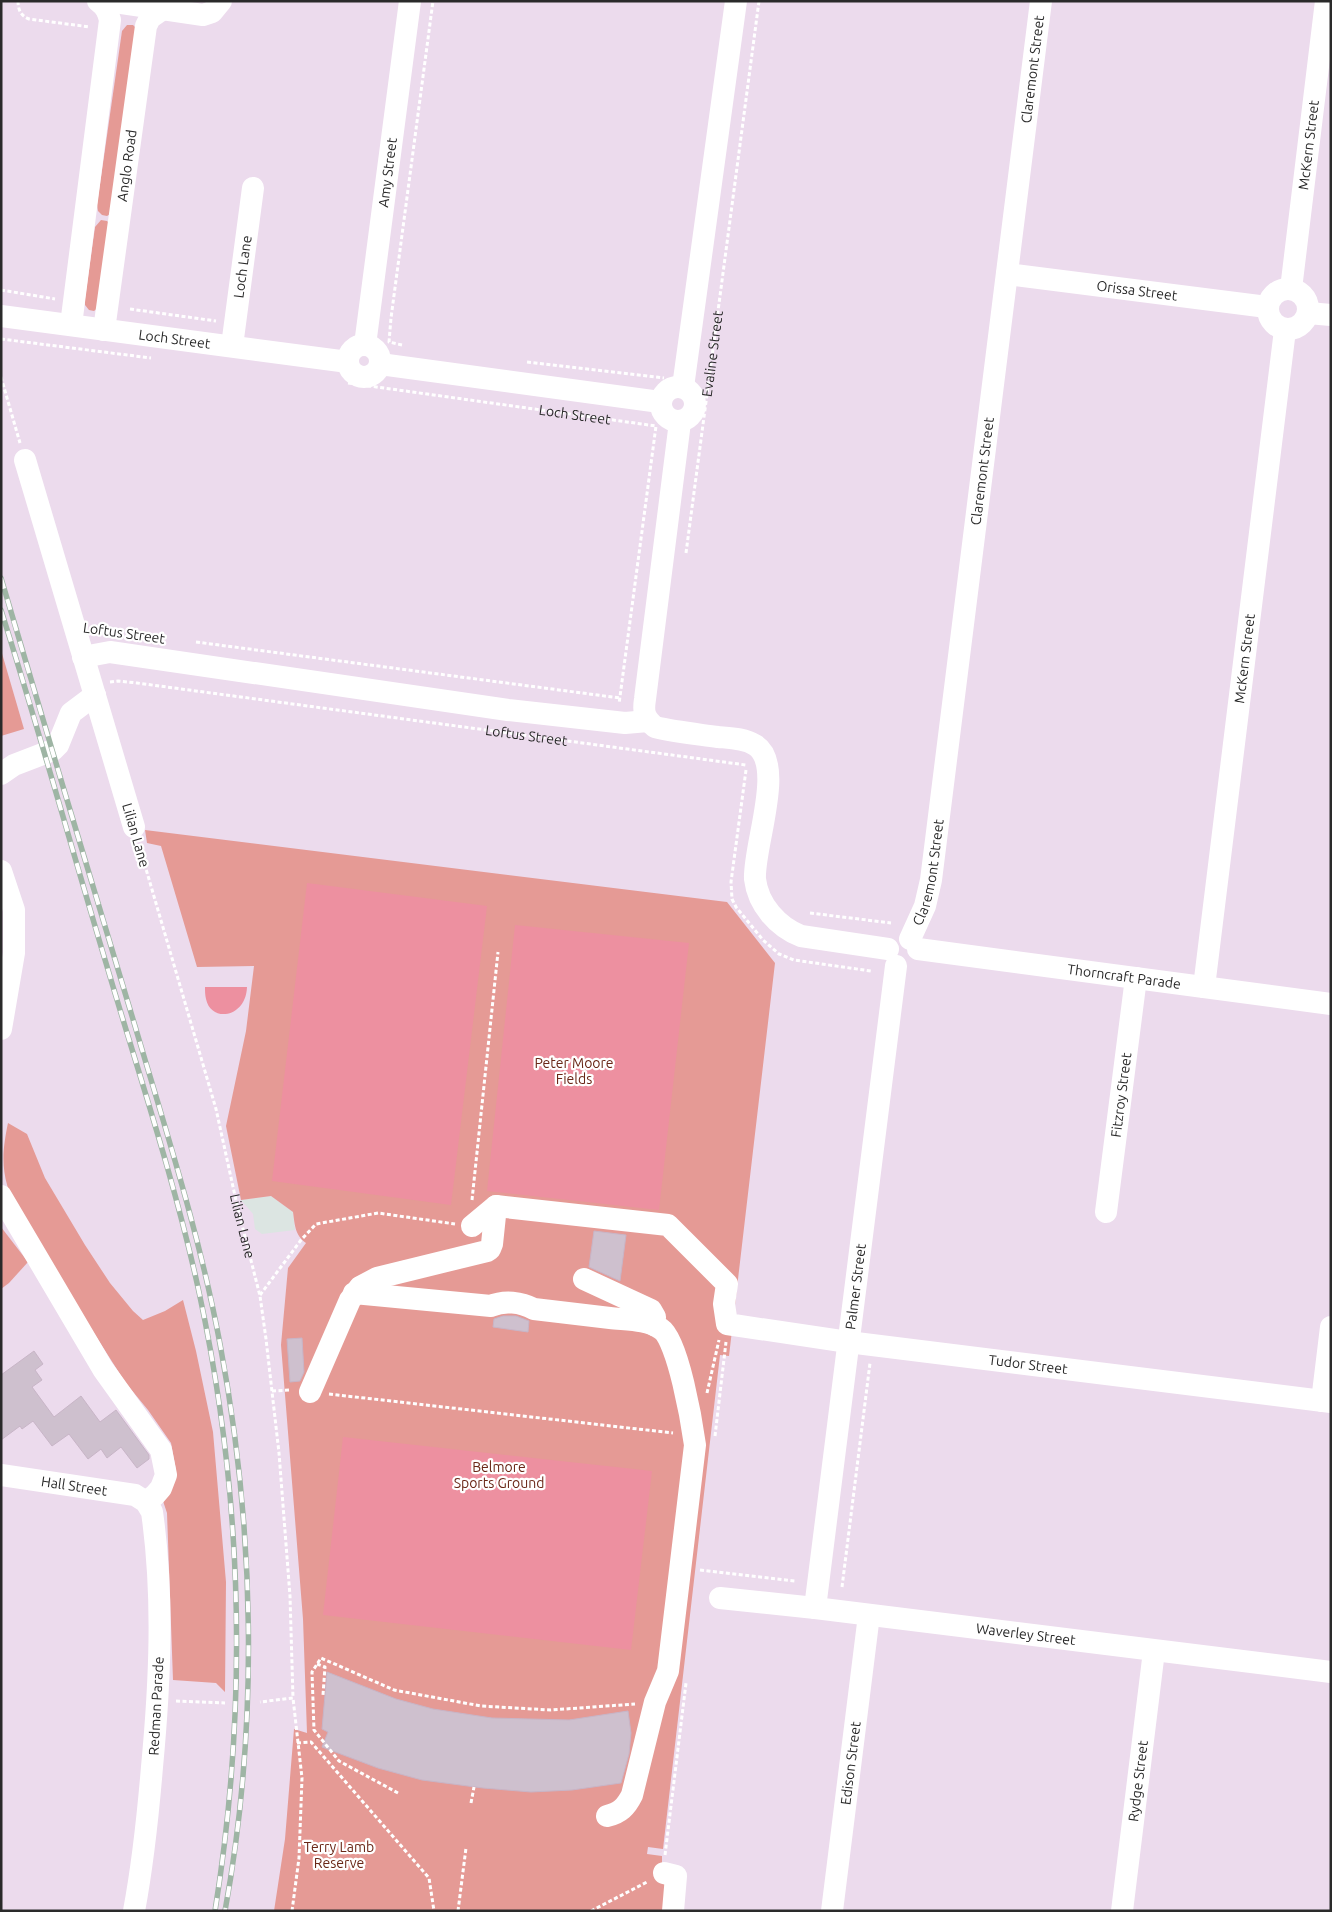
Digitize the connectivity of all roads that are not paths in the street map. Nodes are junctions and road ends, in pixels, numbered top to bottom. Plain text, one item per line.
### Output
1 (98, 1) edge
2 (108, 1) edge
3 (221, 1) edge
4 (410, 1) edge
5 (736, 1) edge
6 (1041, 1) edge
7 (1326, 1) edge
8 (163, 9) junction
9 (253, 188) dead end
10 (1007, 274) junction
11 (1291, 289) junction
12 (1268, 307) junction
13 (1308, 312) junction
14 (1331, 315) edge
15 (1, 316) edge
16 (71, 325) junction
17 (104, 330) junction
18 (1285, 330) junction
19 (365, 345) junction
20 (232, 346) junction
21 (380, 364) junction
22 (346, 372) junction
23 (673, 383) junction
24 (660, 402) junction
25 (680, 422) junction
26 (26, 460) road end
27 (83, 657) junction
28 (95, 695) junction
29 (648, 721) junction
30 (1, 774) edge
31 (134, 827) road end
32 (1, 872) edge
33 (914, 944) junction
34 (892, 958) junction
35 (1136, 978) junction
36 (1204, 987) junction
37 (1331, 1004) edge
38 (1, 1029) edge
39 (1, 1196) edge
40 (496, 1206) junction
41 (1106, 1212) dead end
42 (472, 1226) road end
43 (584, 1279) dead end
44 (354, 1293) junction
45 (654, 1325) junction
46 (1331, 1327) edge
47 (848, 1342) junction
48 (310, 1392) road end
49 (1326, 1401) edge
50 (1, 1475) edge
51 (146, 1502) junction
52 (720, 1598) dead end
53 (815, 1608) junction
54 (869, 1615) junction
55 (1154, 1651) junction
56 (1331, 1672) edge
57 (607, 1816) dead end
58 (664, 1873) road end
59 (134, 1911) edge
60 (672, 1911) edge
61 (832, 1911) edge
62 (1122, 1911) edge

1 - 16 street
2 - 8 street
3 - 8 street
4 - 19 street, Amy Street
5 - 23 street, Evaline Street
6 - 10 street, Claremont Street
7 - 11 street, McKern Street
8 - 17 street, Anglo Road
9 - 20 street, Loch Lane
10 - 12 street, Orissa Street
10 - 33 street, Claremont Street
11 - 12 street
11 - 13 street
12 - 18 street
13 - 14 street
13 - 18 street
15 - 16 street, Loch Street
16 - 17 street, Loch Street
17 - 20 street, Loch Street
18 - 36 street, McKern Street
19 - 21 street
19 - 22 street
20 - 22 street, Loch Street
21 - 22 street
21 - 24 street, Loch Street
23 - 24 street
23 - 25 street
24 - 25 street
25 - 29 street
26 - 27 street, Lilian Lane
27 - 28 street, Lilian Lane
27 - 29 street, Loftus Street
28 - 30 street
28 - 31 street, Lilian Lane
29 - 34 street, Loftus Street
32 - 38 street
33 - 34 street
33 - 35 street, Thorncraft Parade
34 - 47 street, Palmer Street
35 - 36 street, Thorncraft Parade
35 - 41 street, Fitzroy Street
36 - 37 street, Thorncraft Parade
39 - 51 street
40 - 42 street
40 - 44 street
40 - 47 street, Tudor Street
43 - 45 street
44 - 45 street
44 - 48 street
45 - 57 street
46 - 49 street
47 - 49 street, Tudor Street
47 - 53 street, Palmer Street
50 - 51 street, Hall Street
51 - 59 street, Redman Parade
52 - 53 street, Waverley Street
53 - 54 street, Waverley Street
54 - 55 street, Waverley Street
54 - 61 street, Edison Street
55 - 56 street, Waverley Street
55 - 62 street, Rydge Street
58 - 60 street

